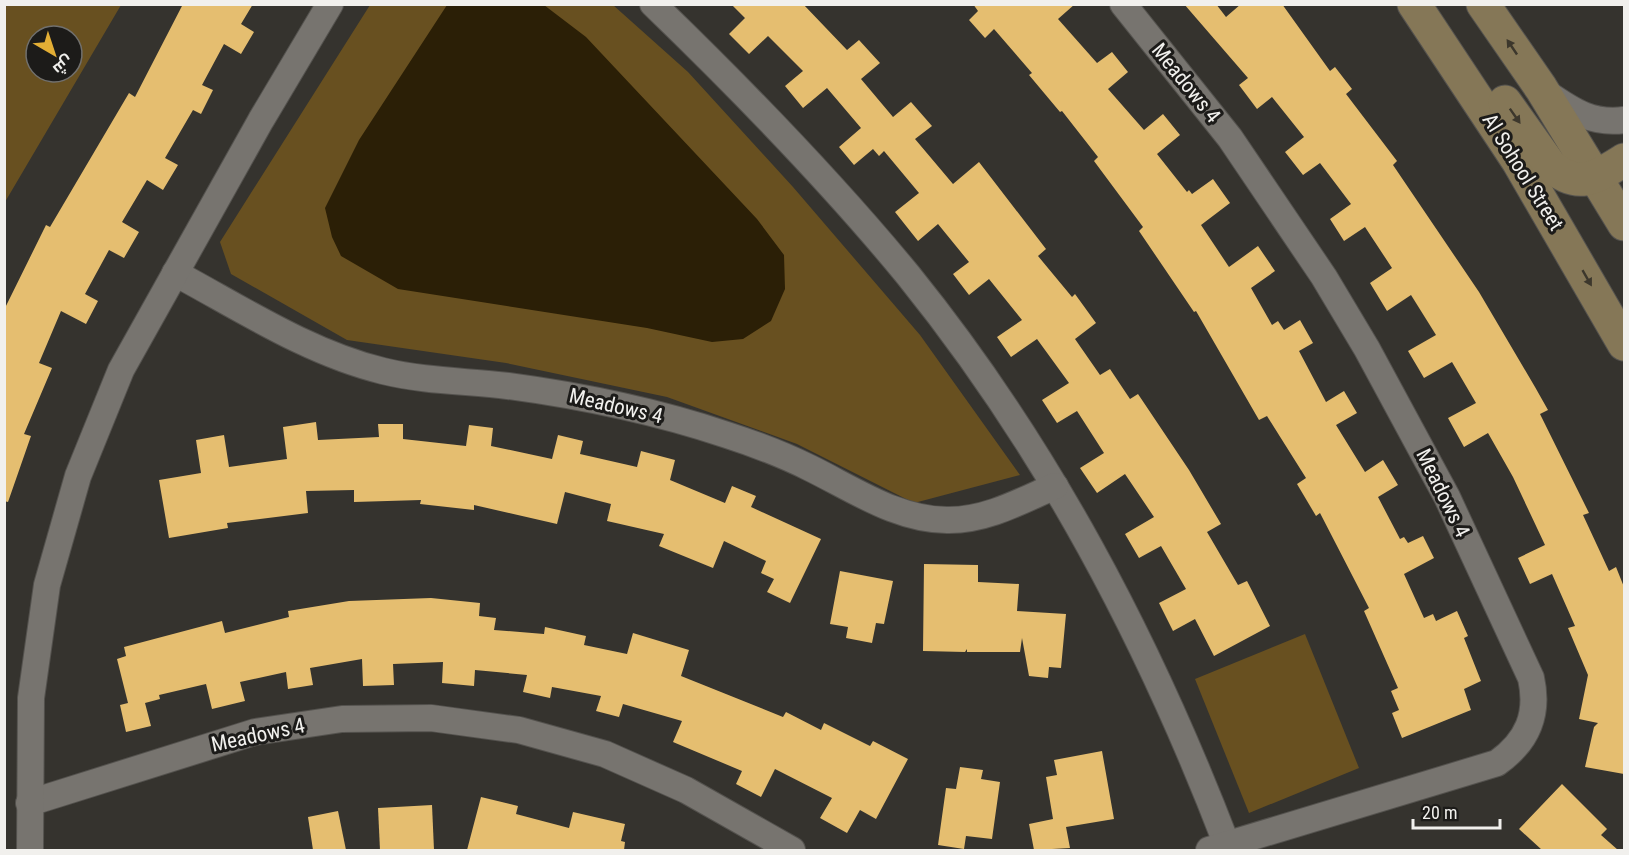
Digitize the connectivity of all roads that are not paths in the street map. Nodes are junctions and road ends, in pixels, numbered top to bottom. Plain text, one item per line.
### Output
1 (330, 4) edge
2 (653, 4) edge
3 (1123, 4) edge
4 (1414, 4) edge
5 (1426, 4) edge
6 (1483, 4) edge
7 (1540, 88) junction
8 (1624, 120) edge
9 (1624, 160) edge
10 (1595, 178) junction
11 (1624, 224) edge
12 (175, 273) junction
13 (1624, 344) edge
14 (1055, 486) junction
15 (29, 803) junction
16 (1218, 848) edge
17 (30, 850) edge
18 (792, 850) edge

1 - 12 street
2 - 14 street, Meadows 4
3 - 16 street, Meadows 4
4 -> 13 main road, Al Sohool Street
5 -> 10 main road
7 -> 6 main road
7 - 8 street
7 - 10 main road
9 - 10 main road
10 - 11 main road
12 - 14 street, Meadows 4
12 - 15 street
14 - 16 street, Meadows 4
15 - 17 street
15 - 18 street, Meadows 4

